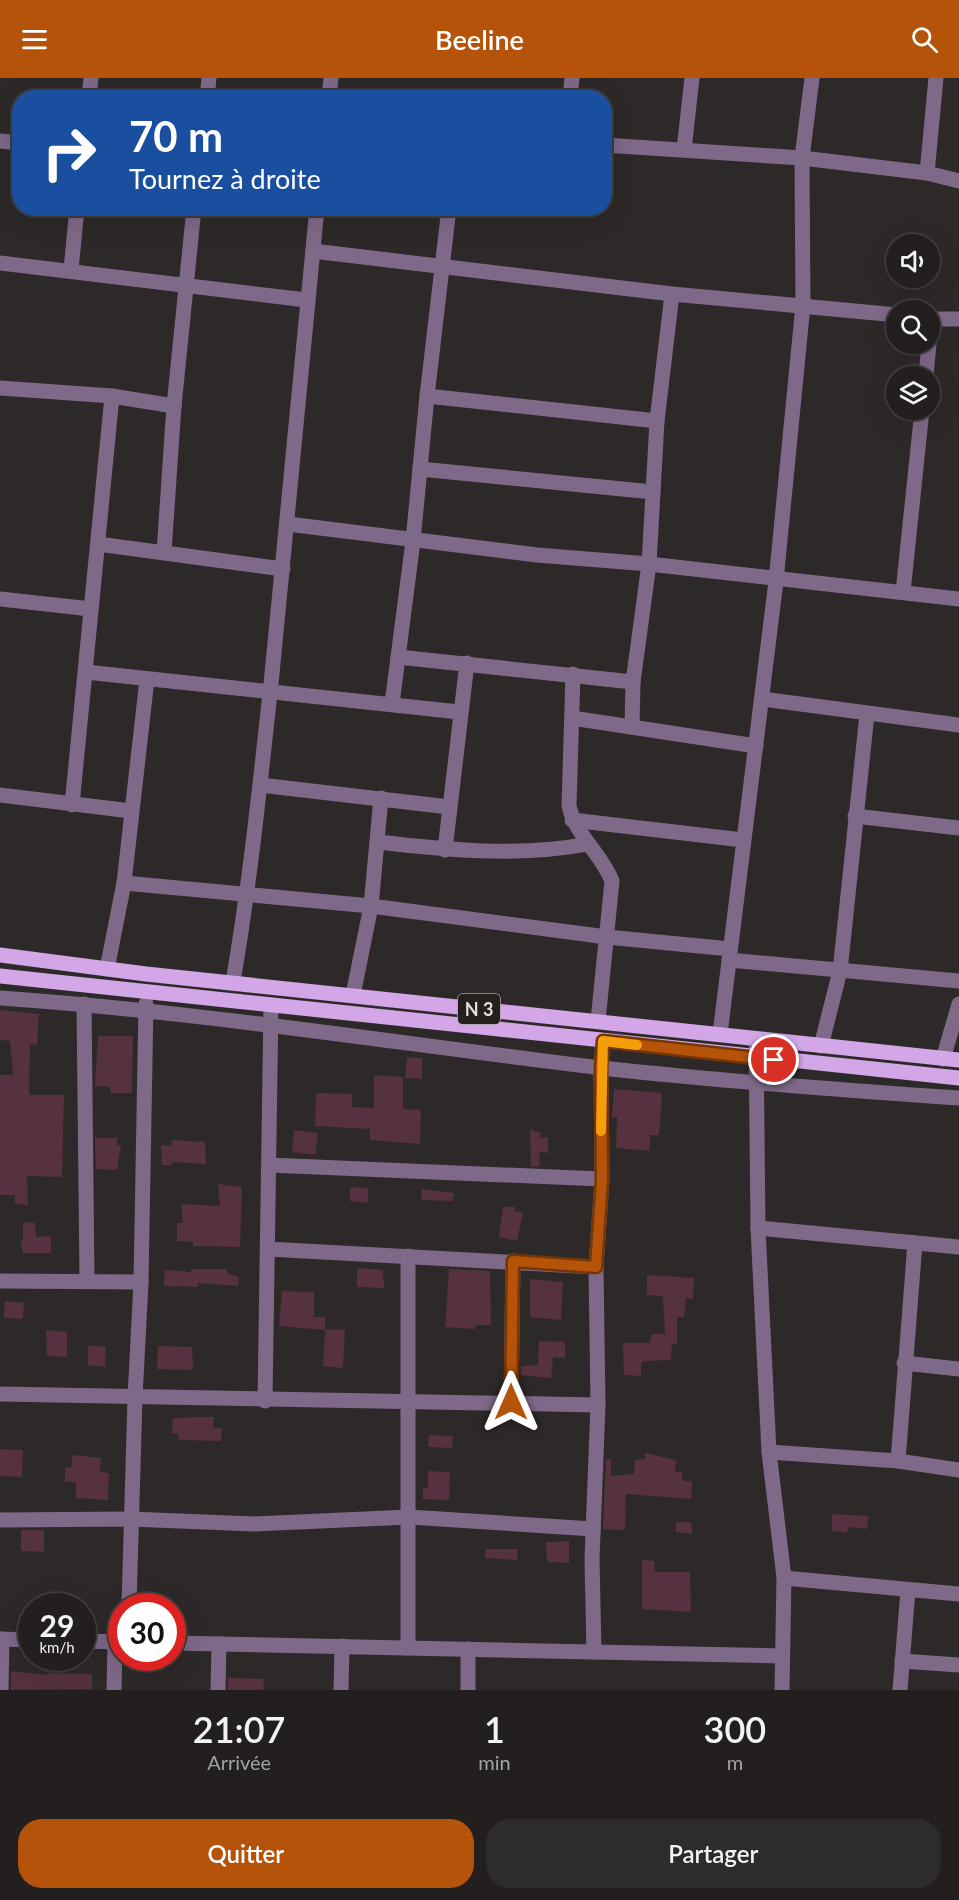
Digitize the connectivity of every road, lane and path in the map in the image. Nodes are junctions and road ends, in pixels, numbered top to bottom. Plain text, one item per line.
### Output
1 (692, 78) edge
2 (812, 78) edge
3 (936, 78) edge
4 (612, 146) edge
5 (684, 150) junction
6 (802, 158) junction
7 (927, 173) junction
8 (959, 181) edge
9 (76, 216) edge
10 (193, 216) edge
11 (316, 216) edge
12 (448, 216) edge
13 (313, 250) junction
14 (0, 263) edge
15 (441, 268) junction
16 (71, 270) junction
17 (184, 285) junction
18 (672, 294) junction
19 (306, 300) junction
20 (803, 305) junction
21 (886, 314) edge
22 (940, 319) edge
23 (959, 320) edge
24 (0, 388) edge
25 (112, 396) junction
26 (427, 396) junction
27 (174, 406) junction
28 (921, 420) edge
29 (657, 421) junction
30 (420, 469) junction
31 (652, 492) junction
32 (288, 524) junction
33 (413, 541) junction
34 (98, 544) junction
35 (164, 552) junction
36 (649, 564) junction
37 (283, 569) junction
38 (776, 581) junction
39 (903, 592) junction
40 (0, 599) edge
41 (959, 599) edge
42 (91, 609) junction
43 (398, 657) junction
44 (467, 663) junction
45 (86, 672) junction
46 (573, 674) junction
47 (147, 679) junction
48 (633, 682) junction
49 (270, 691) junction
50 (762, 699) junction
51 (392, 704) junction
52 (459, 712) junction
53 (867, 714) junction
54 (572, 718) junction
55 (959, 725) edge
56 (632, 726) junction
57 (756, 746) junction
58 (260, 785) junction
59 (0, 795) edge
60 (381, 798) junction
61 (72, 805) junction
62 (449, 807) junction
63 (131, 811) junction
64 (855, 816) junction
65 (572, 820) junction
66 (959, 828) edge
67 (743, 840) junction
68 (378, 842) junction
69 (588, 844) junction
70 (445, 850) junction
71 (123, 883) junction
72 (248, 896) junction
73 (371, 906) junction
74 (607, 937) junction
75 (729, 954) junction
76 (0, 955) edge
77 (107, 969) junction
78 (840, 971) junction
79 (0, 976) edge
80 (959, 981) edge
81 (233, 982) junction
82 (146, 991) junction
83 (353, 995) junction
84 (0, 998) edge
85 (84, 1004) junction
86 (959, 1004) edge
87 (272, 1005) junction
88 (145, 1011) junction
89 (598, 1021) junction
90 (270, 1025) junction
91 (720, 1034) junction
92 (756, 1039) junction
93 (603, 1041) junction
94 (821, 1046) junction
95 (755, 1058) junction
96 (943, 1059) junction
97 (959, 1060) edge
98 (601, 1067) junction
99 (959, 1078) edge
100 (755, 1084) junction
101 (959, 1098) edge
102 (269, 1165) junction
103 (602, 1179) junction
104 (758, 1228) junction
105 (915, 1243) junction
106 (959, 1246) edge
107 (268, 1249) junction
108 (408, 1256) junction
109 (513, 1261) junction
110 (596, 1267) junction
111 (87, 1280) junction
112 (0, 1281) edge
113 (141, 1282) junction
114 (904, 1363) junction
115 (959, 1369) edge
116 (0, 1394) edge
117 (135, 1398) junction
118 (265, 1401) junction
119 (511, 1402) junction
120 (409, 1403) junction
121 (598, 1405) junction
122 (769, 1452) junction
123 (898, 1461) junction
124 (959, 1470) edge
125 (409, 1517) junction
126 (130, 1519) junction
127 (0, 1520) edge
128 (593, 1528) junction
129 (784, 1578) junction
130 (908, 1590) junction
131 (129, 1593) edge
132 (959, 1594) edge
133 (1, 1639) edge
134 (18, 1640) edge
135 (186, 1643) edge
136 (219, 1644) junction
137 (342, 1646) junction
138 (408, 1648) junction
139 (468, 1649) junction
140 (594, 1652) junction
141 (782, 1656) junction
142 (902, 1661) junction
143 (959, 1665) edge
144 (116, 1671) edge
145 (1, 1690) edge
146 (114, 1690) edge
147 (218, 1690) edge
148 (341, 1690) edge
149 (468, 1690) edge
150 (782, 1690) edge
151 (900, 1690) edge

1 - 5 street
2 - 6 street
3 - 7 street
4 - 5 street
5 - 6 street
6 - 7 street
6 - 20 street
7 - 8 street
9 - 16 street
10 - 17 street
11 - 13 street
12 - 15 street
13 - 15 street
13 - 19 street
14 - 16 street
15 - 18 street
15 - 26 street
16 - 17 street
17 - 19 street
17 - 27 street
18 - 20 street
18 - 29 street
19 - 32 street
20 - 21 street
20 - 38 street
22 - 23 street
24 - 25 street
25 - 27 street
25 - 34 street
26 - 29 street
26 - 30 street
27 - 35 street
28 - 39 street
29 - 31 street
30 - 31 street
30 - 33 street
31 - 36 street
32 - 33 street
32 - 37 street
33 - 36 street
33 - 43 street
34 - 35 street
34 - 42 street
35 - 37 street
36 - 38 street
36 - 48 street
37 - 49 street
38 - 39 street
38 - 50 street
39 - 41 street
40 - 42 street
42 - 45 street
43 - 44 street
43 - 51 street
44 - 46 street
44 - 52 street
45 - 47 street
45 - 61 street
46 - 48 street
46 - 54 street
47 - 49 street
47 - 63 street
48 - 56 street
49 - 51 street
49 - 58 street
50 - 53 street
50 - 57 street
51 - 52 street
52 - 62 street
53 - 55 street
53 - 64 street
54 - 56 street
54 - 65 street
56 - 57 street
57 - 67 street
58 - 60 street
58 - 72 street
59 - 61 street
60 - 62 street
60 - 68 street
61 - 63 street
62 - 70 street
63 - 71 street
64 - 66 street
64 - 78 street
65 - 67 street
65 - 69 street
67 - 75 street
68 - 70 street
68 - 73 street
69 - 70 street
69 - 74 street
71 - 72 street
71 - 77 street
72 - 73 street
72 - 81 street
73 - 74 street
73 - 83 street
74 - 75 street
74 - 89 street
75 - 78 street
75 - 91 street
76 - 77 main road, N 3
77 - 81 main road, N 3
78 - 80 street
78 - 94 street
79 - 82 main road, N 3
81 - 83 main road, N 3
82 - 87 main road, N 3
82 - 88 street
83 - 89 main road, N 3
84 - 85 street
85 - 88 street
85 - 111 street
86 - 96 street
87 - 90 street
87 - 93 main road, N 3
88 - 90 street
88 - 113 street
89 - 91 main road, N 3
90 - 98 street
90 - 102 street
91 - 92 main road, N 3
92 - 94 main road, N 3
92 - 95 street
93 - 95 main road, N 3
93 - 98 street
94 - 96 main road, N 3
95 - 99 main road, N 3
95 - 100 street
96 - 97 main road, N 3
98 - 100 street
98 - 103 street
100 - 101 street
100 - 104 street
102 - 103 street
102 - 107 street
103 - 110 street
104 - 105 street
104 - 122 street
105 - 106 street
105 - 114 street
107 - 108 street
107 - 118 street
108 - 109 street
108 - 120 street
109 - 110 street
109 - 119 street
110 - 121 street
111 - 112 street
111 - 113 street
113 - 117 street
114 - 115 street
114 - 123 street
116 - 117 street
117 - 118 street
117 - 126 street
118 - 120 street
119 - 120 street
119 - 121 street
120 - 125 street
121 - 128 street
122 - 123 street
122 - 129 street
123 - 124 street
125 - 126 street
125 - 128 street
125 - 138 street
126 - 127 street
126 - 131 street
128 - 140 street
129 - 130 street
129 - 141 street
130 - 132 street
130 - 142 street
133 - 134 street
133 - 145 street
135 - 136 street
136 - 137 street
136 - 147 street
137 - 138 street
137 - 148 street
138 - 139 street
139 - 140 street
139 - 149 street
140 - 141 street
141 - 150 street
142 - 143 street
142 - 151 street
144 - 146 street

